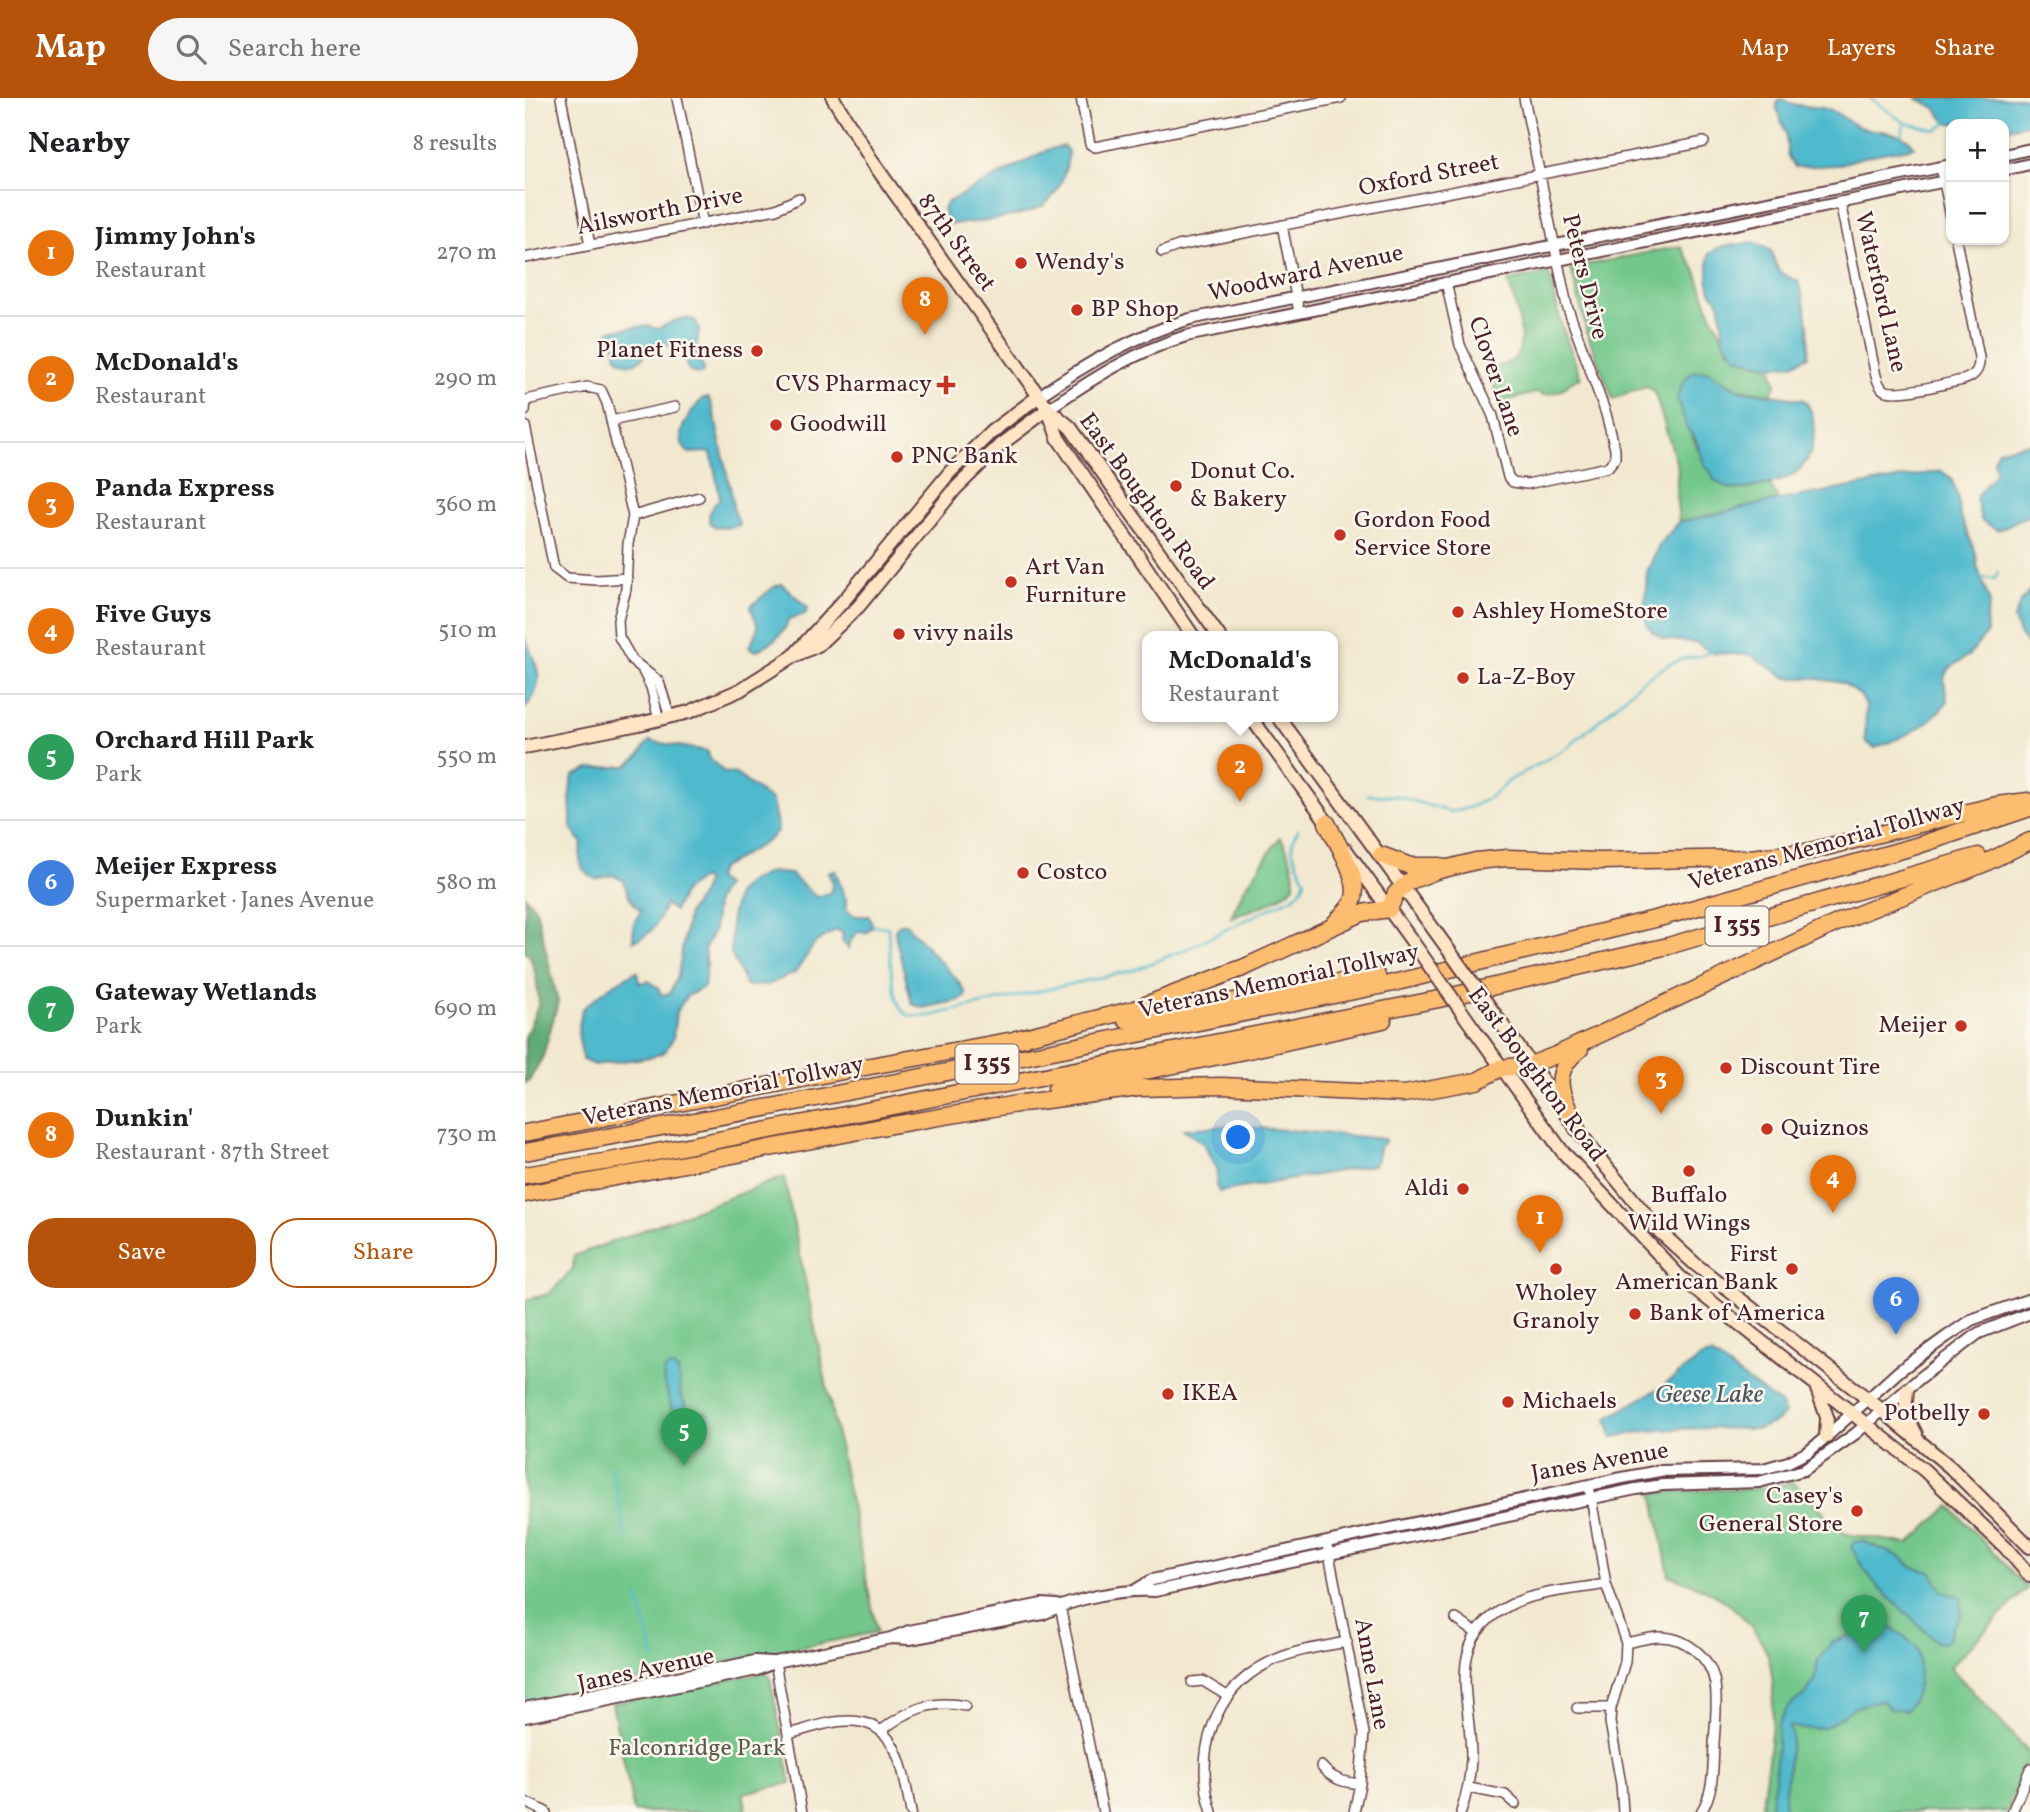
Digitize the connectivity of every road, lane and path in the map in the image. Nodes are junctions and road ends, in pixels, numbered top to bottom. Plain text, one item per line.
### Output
1 (561, 98) edge
2 (677, 98) edge
3 (834, 98) edge
4 (1081, 98) edge
5 (1341, 98) edge
6 (1524, 98) edge
7 (1703, 142) dead end
8 (2030, 149) edge
9 (2009, 154) edge
10 (2030, 164) edge
11 (1946, 166) edge
12 (2009, 169) edge
13 (1540, 173) junction
14 (1946, 181) edge
15 (799, 198) dead end
16 (1840, 202) junction
17 (703, 224) junction
18 (1282, 225) junction
19 (590, 245) junction
20 (1554, 245) junction
21 (1956, 245) edge
22 (1162, 252) dead end
23 (525, 258) edge
24 (1557, 259) junction
25 (1446, 282) junction
26 (1296, 297) junction
27 (1299, 312) junction
28 (1039, 396) junction
29 (675, 407) dead end
30 (1048, 409) junction
31 (525, 411) edge
32 (611, 421) junction
33 (525, 426) edge
34 (1513, 482) joint
35 (699, 497) dead end
36 (633, 516) junction
37 (627, 578) junction
38 (1189, 631) edge
39 (1215, 631) edge
40 (792, 657) junction
41 (665, 718) junction
42 (1254, 722) edge
43 (1282, 722) edge
44 (525, 747) edge
45 (2030, 800) edge
46 (2030, 808) edge
47 (1327, 823) junction
48 (2030, 840) edge
49 (1381, 855) junction
50 (1453, 866) junction
51 (1403, 886) junction
52 (1389, 909) junction
53 (1328, 929) junction
54 (1448, 970) junction
55 (1439, 999) junction
56 (1593, 1038) junction
57 (1016, 1040) junction
58 (1530, 1065) junction
59 (1501, 1068) junction
60 (893, 1125) junction
61 (1577, 1128) junction
62 (525, 1133) edge
63 (525, 1152) edge
64 (525, 1175) edge
65 (525, 1194) edge
66 (2030, 1299) edge
67 (2030, 1314) edge
68 (1815, 1383) junction
69 (1907, 1389) junction
70 (1868, 1399) junction
71 (1883, 1411) junction
72 (1853, 1414) junction
73 (1866, 1424) junction
74 (1826, 1437) junction
75 (1921, 1443) junction
76 (1589, 1486) junction
77 (1591, 1499) junction
78 (2030, 1547) edge
79 (1328, 1549) junction
80 (2030, 1576) edge
81 (1606, 1584) junction
82 (1060, 1605) junction
83 (1456, 1619) dead end
84 (1475, 1632) junction
85 (1347, 1642) junction
86 (1626, 1643) junction
87 (775, 1662) junction
88 (1192, 1682) dead end
89 (1229, 1697) junction
90 (965, 1706) dead end
91 (1577, 1707) dead end
92 (525, 1708) edge
93 (1611, 1708) junction
94 (525, 1717) edge
95 (882, 1730) junction
96 (789, 1734) junction
97 (1321, 1766) dead end
98 (2030, 1769) edge
99 (1360, 1784) junction
100 (1469, 1788) junction
101 (525, 1802) edge
102 (1515, 1804) dead end
103 (546, 1812) edge
104 (802, 1812) edge
105 (911, 1812) edge
106 (1103, 1812) edge
107 (1212, 1812) edge
108 (1354, 1812) edge
109 (1461, 1812) edge
110 (1623, 1812) edge
111 (1701, 1812) edge
112 (2012, 1812) edge

1 - 19 street
2 - 17 street
3 - 28 main road, 87th Street
4 - 5 street
6 - 13 street, Peters Drive
7 - 13 street, Oxford Street
8 - 9 street
10 - 12 street
11 - 20 street, Woodward Avenue
13 - 18 street, Oxford Street
13 - 20 street, Peters Drive
14 - 16 street, Woodward Avenue
15 - 17 street, Ailsworth Drive
16 - 21 street, Waterford Lane
16 - 24 street, Woodward Avenue
17 - 19 street, Ailsworth Drive
18 - 22 street, Oxford Street
18 - 26 street
19 - 23 street, Ailsworth Drive
20 - 24 street, Peters Drive
20 - 26 street, Woodward Avenue
24 - 25 street, Woodward Avenue
24 - 34 street, Peters Drive
25 - 27 street, Woodward Avenue
25 - 34 street, Clover Lane
26 - 27 street
26 - 28 street, Woodward Avenue
27 - 30 street, Woodward Avenue
28 - 30 main road, 87th Street
28 - 40 main road, Woodward Avenue
29 - 32 street
30 - 38 main road, East Boughton Road
30 - 39 main road, East Boughton Road
30 - 40 main road, Woodward Avenue
31 - 32 street
32 - 36 street
33 - 37 street
35 - 36 street
36 - 37 street
37 - 41 street
40 - 41 main road, Woodward Avenue
41 - 44 main road, Woodward Avenue
42 - 47 main road, East Boughton Road
43 - 49 main road, East Boughton Road
45 - 50 highway
46 - 54 highway, Veterans Memorial Tollway / I 355
47 - 52 main road, East Boughton Road
47 - 53 highway
48 - 55 highway, Veterans Memorial Tollway / I 355
48 - 56 highway
49 - 50 highway
49 - 51 main road, East Boughton Road
50 - 51 highway
51 - 52 highway
51 - 58 main road, East Boughton Road, bridge
52 - 53 highway
52 - 59 main road, East Boughton Road, bridge
53 - 57 highway
54 - 57 highway
54 - 63 highway, Veterans Memorial Tollway / I 355
55 - 60 highway
55 - 64 highway, Veterans Memorial Tollway / I 355
56 - 58 highway
56 - 61 highway
57 - 62 highway
58 - 59 highway
58 - 61 main road, East Boughton Road
59 - 60 highway
59 - 68 main road, East Boughton Road
60 - 65 highway
61 - 70 main road, East Boughton Road
66 - 70 street, Janes Avenue
67 - 69 street, Janes Avenue
68 - 72 main road, East Boughton Road
68 - 74 main road
69 - 71 street, Janes Avenue
69 - 75 main road
70 - 71 main road, East Boughton Road
70 - 72 street, Janes Avenue
71 - 73 street, Janes Avenue
71 - 75 main road, East Boughton Road
72 - 73 main road, East Boughton Road
72 - 74 street, Janes Avenue
73 - 77 street, Janes Avenue
73 - 80 main road, East Boughton Road
74 - 76 street, Janes Avenue
75 - 78 main road, East Boughton Road
76 - 77 street
76 - 79 street, Janes Avenue
77 - 79 street, Janes Avenue
77 - 81 street
79 - 82 street, Janes Avenue
79 - 85 street, Anne Lane
81 - 84 street
81 - 86 street
82 - 87 street, Janes Avenue
82 - 106 street
83 - 84 street
84 - 100 street
85 - 89 street
85 - 99 street, Anne Lane
86 - 93 street
86 - 111 street
87 - 92 street, Janes Avenue
87 - 94 street, Janes Avenue
87 - 96 street
88 - 89 street
89 - 107 street
90 - 95 street
91 - 93 street
93 - 110 street
95 - 96 street
95 - 105 street
96 - 104 street
97 - 99 street
98 - 112 street
99 - 108 street, Anne Lane
100 - 102 street
100 - 109 street
101 - 103 street

